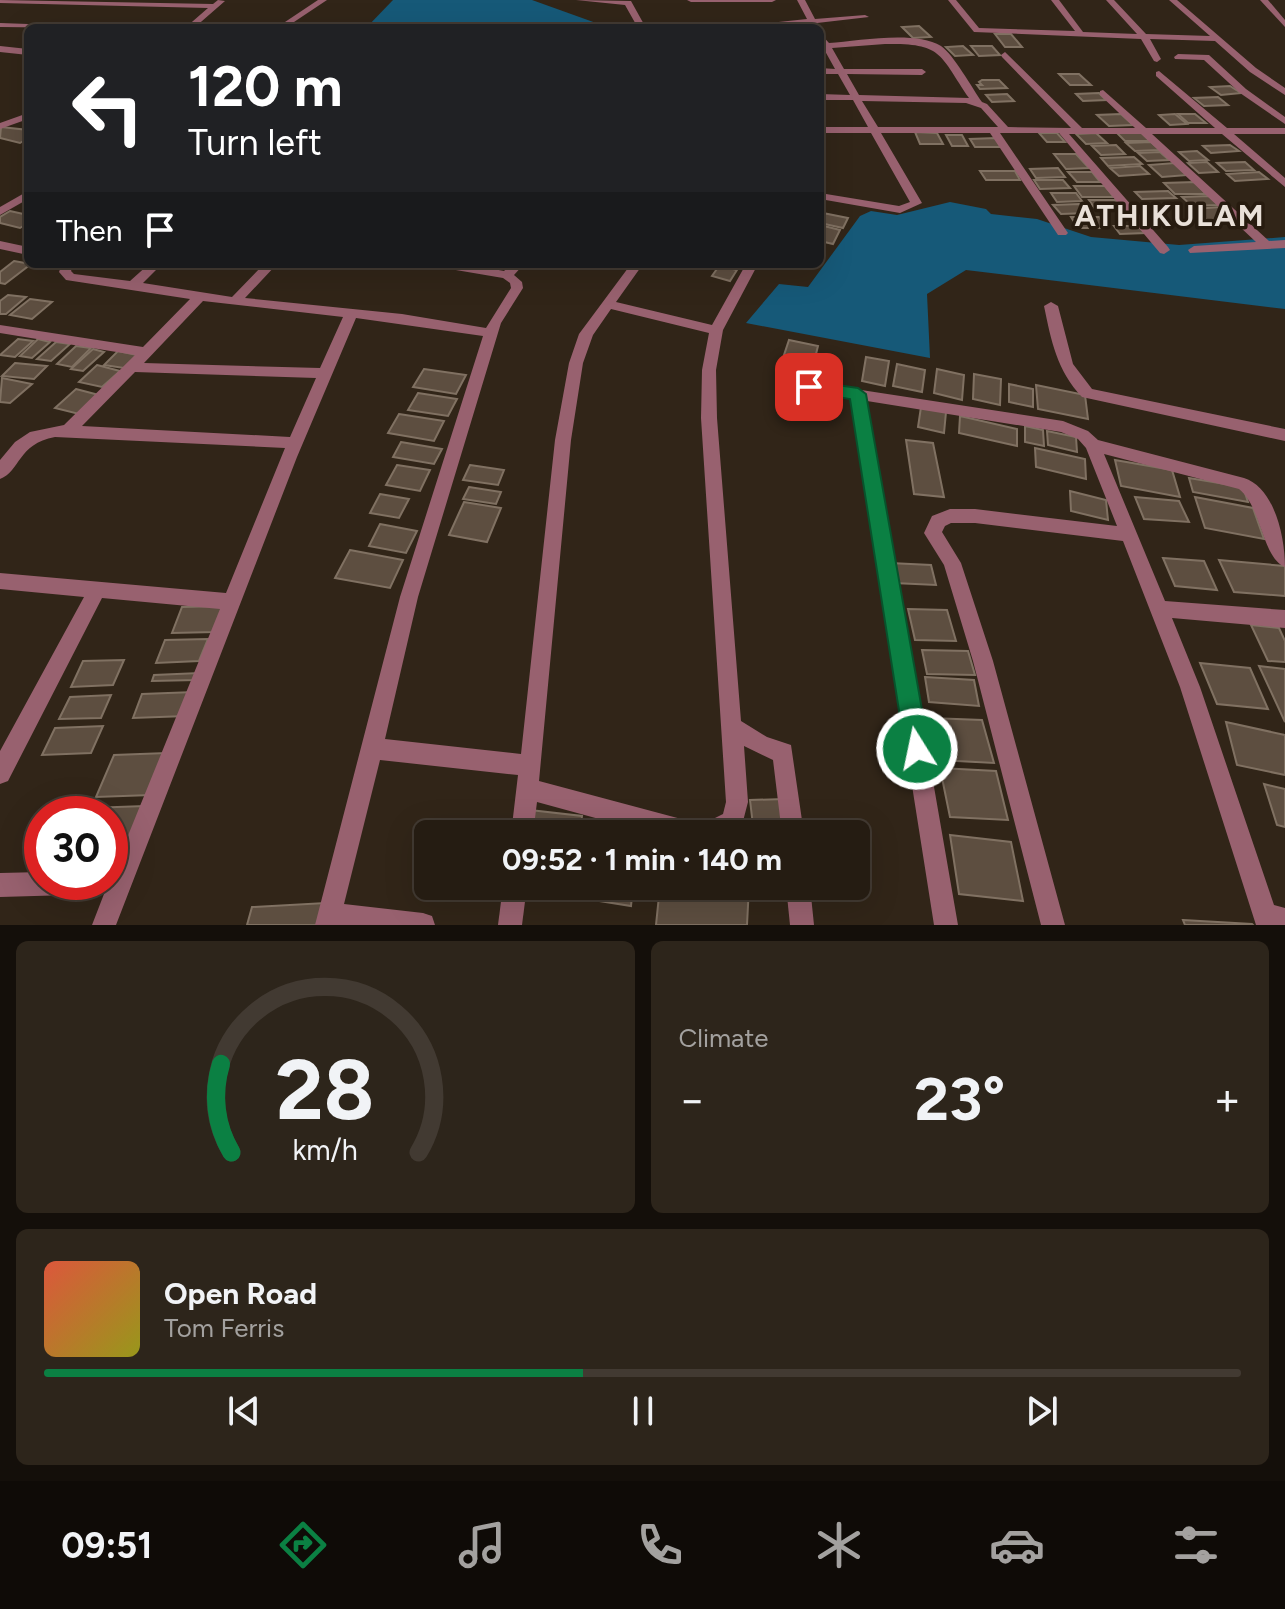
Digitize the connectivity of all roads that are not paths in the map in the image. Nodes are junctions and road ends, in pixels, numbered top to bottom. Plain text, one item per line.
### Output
1 (323, 0) edge
2 (580, 0) edge
3 (637, 0) edge
4 (691, 0) edge
5 (772, 0) edge
6 (801, 0) edge
7 (952, 0) edge
8 (1055, 0) edge
9 (1110, 0) edge
10 (1173, 0) edge
11 (0, 1) edge
12 (1265, 1) edge
13 (622, 2) junction
14 (220, 3) edge
15 (713, 3) edge
16 (1285, 3) edge
17 (1282, 16) edge
18 (865, 17) dead end
19 (723, 19) dead end
20 (194, 24) edge
21 (286, 24) edge
22 (640, 24) edge
23 (726, 24) edge
24 (814, 24) edge
25 (0, 25) edge
26 (1285, 25) edge
27 (24, 26) edge
28 (1081, 34) junction
29 (1145, 38) junction
30 (1215, 39) junction
31 (824, 42) edge
32 (826, 46) junction
33 (0, 49) edge
34 (24, 52) edge
35 (1005, 55) dead end
36 (1178, 57) dead end
37 (1157, 59) dead end
38 (824, 71) edge
39 (842, 72) junction
40 (922, 72) dead end
41 (1159, 74) dead end
42 (1285, 92) edge
43 (1103, 93) dead end
44 (824, 97) edge
45 (857, 97) junction
46 (977, 102) junction
47 (24, 117) edge
48 (1285, 121) edge
49 (0, 126) edge
50 (824, 130) edge
51 (877, 130) junction
52 (993, 131) junction
53 (1006, 131) junction
54 (1062, 131) junction
55 (1080, 131) junction
56 (1146, 131) junction
57 (1223, 131) junction
58 (1285, 131) edge
59 (1285, 184) edge
60 (24, 197) edge
61 (824, 197) edge
62 (0, 212) edge
63 (1062, 233) dead end
64 (1285, 244) edge
65 (0, 245) edge
66 (1267, 246) junction
67 (24, 250) edge
68 (1164, 250) dead end
69 (1194, 250) dead end
70 (66, 268) edge
71 (152, 268) edge
72 (267, 268) edge
73 (489, 268) edge
74 (634, 268) edge
75 (750, 268) edge
76 (512, 270) edge
77 (133, 285) junction
78 (198, 299) junction
79 (234, 302) junction
80 (609, 304) junction
81 (1051, 306) dead end
82 (351, 313) junction
83 (0, 329) edge
84 (716, 330) junction
85 (491, 333) junction
86 (145, 352) junction
87 (131, 367) junction
88 (325, 373) junction
89 (809, 387) dead end
90 (858, 394) junction
91 (68, 431) junction
92 (1285, 435) edge
93 (295, 443) junction
94 (1093, 445) junction
95 (0, 473) edge
96 (1130, 535) junction
97 (1285, 559) edge
98 (0, 581) edge
99 (97, 590) junction
100 (233, 602) junction
101 (1159, 609) junction
102 (1285, 619) edge
103 (732, 727) junction
104 (372, 748) junction
105 (0, 773) edge
106 (529, 778) junction
107 (524, 820) edge
108 (791, 820) edge
109 (128, 864) edge
110 (24, 884) edge
111 (0, 885) edge
112 (114, 900) edge
113 (513, 900) edge
114 (799, 900) edge
115 (328, 920) edge
116 (1272, 920) edge
117 (104, 925) edge
118 (423, 925) edge
119 (510, 925) edge
120 (802, 925) edge
121 (946, 925) edge
122 (1053, 925) edge

1 - 21 street
2 - 13 street
3 - 13 street
4 - 15 street
5 - 15 street
6 - 24 street
7 - 28 street
8 - 28 street
9 - 29 street
10 - 30 street
11 - 14 street
12 - 16 street
12 - 17 street
13 - 22 street
14 - 20 street
17 - 26 street
18 - 24 street
19 - 23 street
25 - 27 street
28 - 29 street
29 - 30 street
29 - 37 street
30 - 42 street
31 - 32 street
32 - 39 street
32 - 46 street
33 - 34 street
35 - 55 street
36 - 48 street
38 - 39 street
39 - 40 street
39 - 45 street
41 - 57 street
43 - 56 street
44 - 45 street
45 - 46 street
45 - 51 street
46 - 53 street
47 - 49 street
50 - 51 street
51 - 52 street
51 - 61 street
52 - 53 street
52 - 63 street
53 - 54 street
54 - 55 street
54 - 68 street
55 - 56 street
56 - 57 street
56 - 66 street
57 - 58 street
57 - 59 street
60 - 62 street
64 - 66 street
65 - 67 street
66 - 69 street
70 - 77 street
71 - 77 street
72 - 79 street
73 - 76 street
74 - 80 street
75 - 84 street
76 - 85 street
77 - 78 street
78 - 79 street
78 - 86 street
79 - 82 street
80 - 84 street
80 - 106 street
81 - 92 street
82 - 85 street
82 - 88 street
83 - 86 street
84 - 103 street
85 - 104 street
86 - 87 street
87 - 88 street
87 - 91 street
88 - 93 street
89 - 90 street
90 - 94 street
90 - 121 street
91 - 93 street
91 - 95 street
93 - 100 street
94 - 96 street
94 - 97 street
96 - 101 street
96 - 122 street
98 - 99 street
99 - 100 street
99 - 105 street
100 - 109 street
101 - 102 street
101 - 116 street
103 - 106 street
103 - 108 street
104 - 106 street
104 - 115 street
106 - 107 street
110 - 111 street
112 - 117 street
113 - 119 street
114 - 120 street
115 - 118 street

